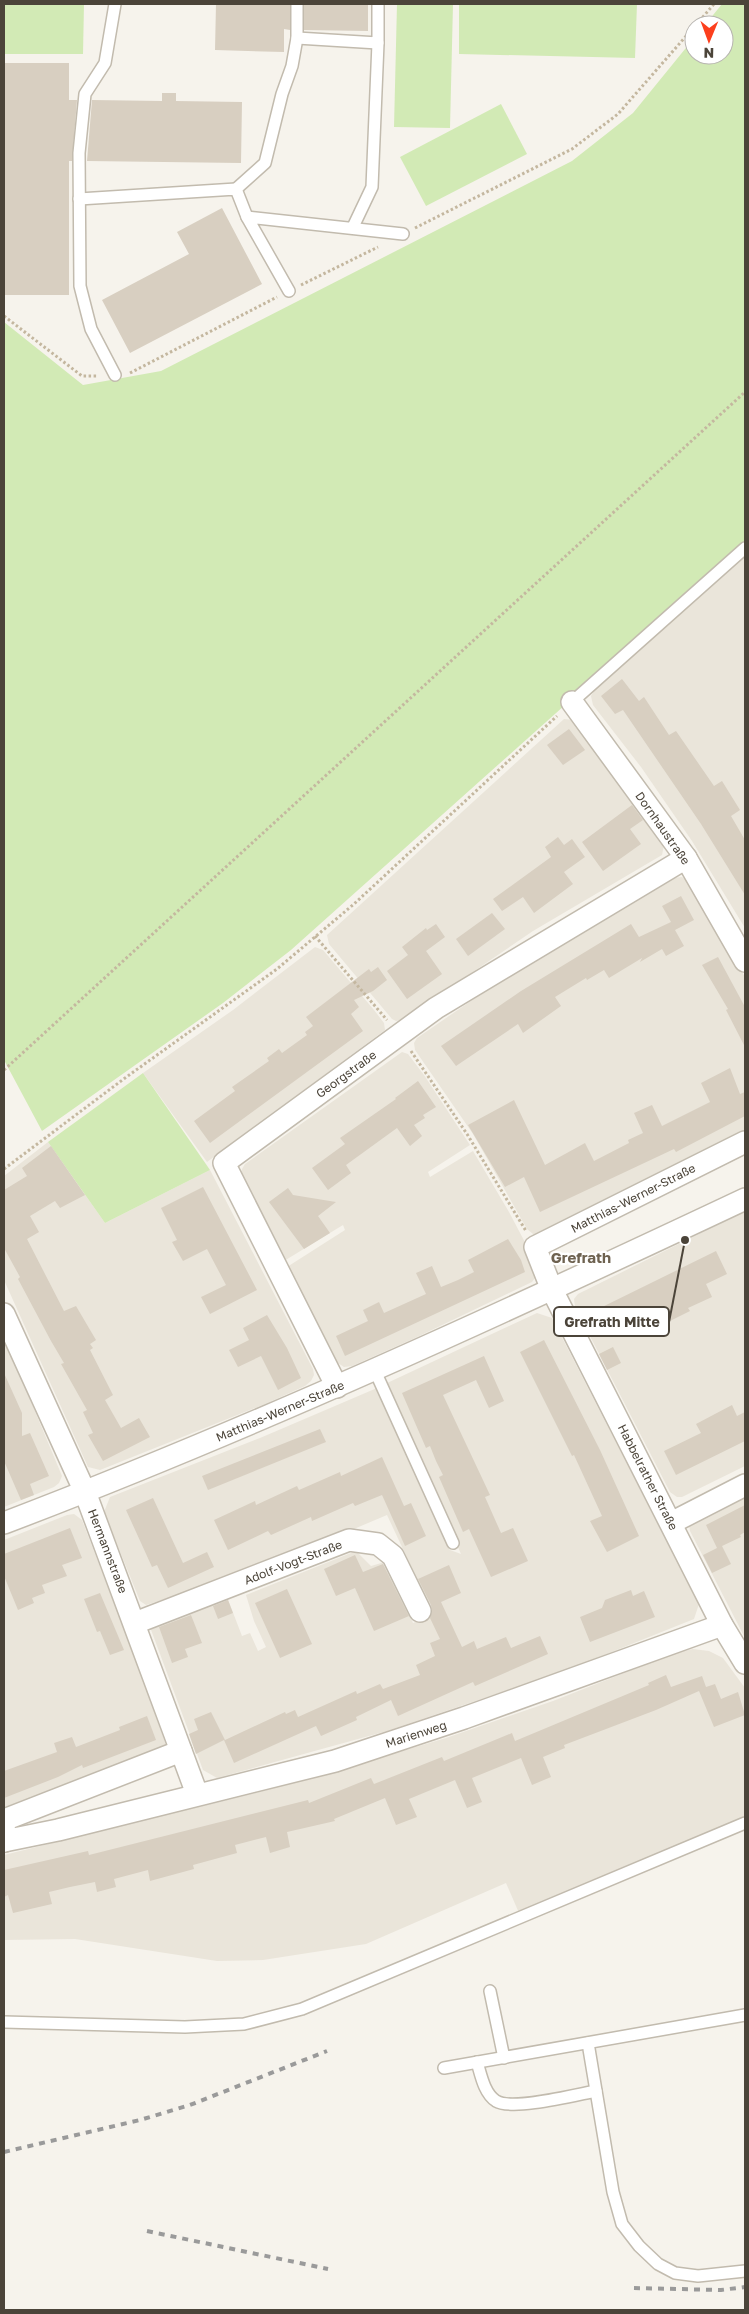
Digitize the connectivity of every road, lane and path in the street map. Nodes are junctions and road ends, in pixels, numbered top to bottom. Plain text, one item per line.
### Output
1 (115, 4) edge
2 (297, 4) edge
3 (378, 4) edge
4 (714, 4) edge
5 (705, 15) edge
6 (297, 38) junction
7 (378, 43) junction
8 (236, 189) junction
9 (79, 199) junction
10 (247, 217) junction
11 (353, 227) junction
12 (403, 234) dead end
13 (289, 291) dead end
14 (115, 375) dead end
15 (745, 392) edge
16 (745, 548) edge
17 (572, 702) junction
18 (686, 858) junction
19 (315, 936) junction
20 (745, 961) edge
21 (400, 1035) junction
22 (4, 1070) edge
23 (745, 1142) edge
24 (4, 1169) edge
25 (745, 1199) edge
26 (535, 1247) junction
27 (552, 1290) junction
28 (4, 1314) edge
29 (375, 1371) junction
30 (337, 1387) junction
31 (745, 1485) edge
32 (85, 1492) junction
33 (4, 1523) edge
34 (671, 1523) junction
35 (453, 1543) dead end
36 (420, 1611) dead end
37 (135, 1623) junction
38 (722, 1624) junction
39 (745, 1663) edge
40 (181, 1751) junction
41 (92, 1786) junction
42 (197, 1794) junction
43 (103, 1818) junction
44 (745, 1823) edge
45 (5, 1841) edge
46 (490, 1991) dead end
47 (745, 2015) edge
48 (4, 2022) edge
49 (588, 2043) junction
50 (504, 2058) junction
51 (478, 2062) junction
52 (444, 2068) dead end
53 (596, 2091) junction
54 (745, 2271) edge

1 - 9 lane
2 - 6 lane
3 - 7 lane
4 - 5 path
6 - 7 lane
6 - 8 lane
7 - 11 lane
8 - 9 lane
8 - 10 lane
9 - 14 lane
10 - 11 lane
10 - 13 lane
11 - 12 lane
15 - 22 path
16 - 17 lane
17 - 18 street, Dornhaustraße
17 - 19 path
18 - 20 street, Dornhaustraße
18 - 21 street, Georgstraße
19 - 21 path
19 - 24 path
21 - 26 path
21 - 30 street, Georgstraße
23 - 26 street, Matthias-Werner-Straße
25 - 27 street, Matthias-Werner-Straße
26 - 27 street
27 - 29 street, Matthias-Werner-Straße
27 - 34 street, Habbelrather Straße
28 - 32 street, Hermannstraße
29 - 30 street, Matthias-Werner-Straße
29 - 35 lane
30 - 32 street, Matthias-Werner-Straße
31 - 34 street
32 - 33 street, Matthias-Werner-Straße
32 - 37 street, Hermannstraße
34 - 38 street, Habbelrather Straße
36 - 37 street, Adolf-Vogt-Straße
37 - 40 street, Hermannstraße
38 - 39 street, Habbelrather Straße
38 - 42 street, Marienweg
40 - 41 street, Marienweg
40 - 42 street, Hermannstraße
41 - 43 street
41 - 45 street, Marienweg
42 - 43 street, Marienweg
43 - 45 street, Marienweg
44 - 48 lane
46 - 50 lane
47 - 49 lane
49 - 50 lane
49 - 53 lane
50 - 51 lane
51 - 52 lane
51 - 53 lane
53 - 54 lane

